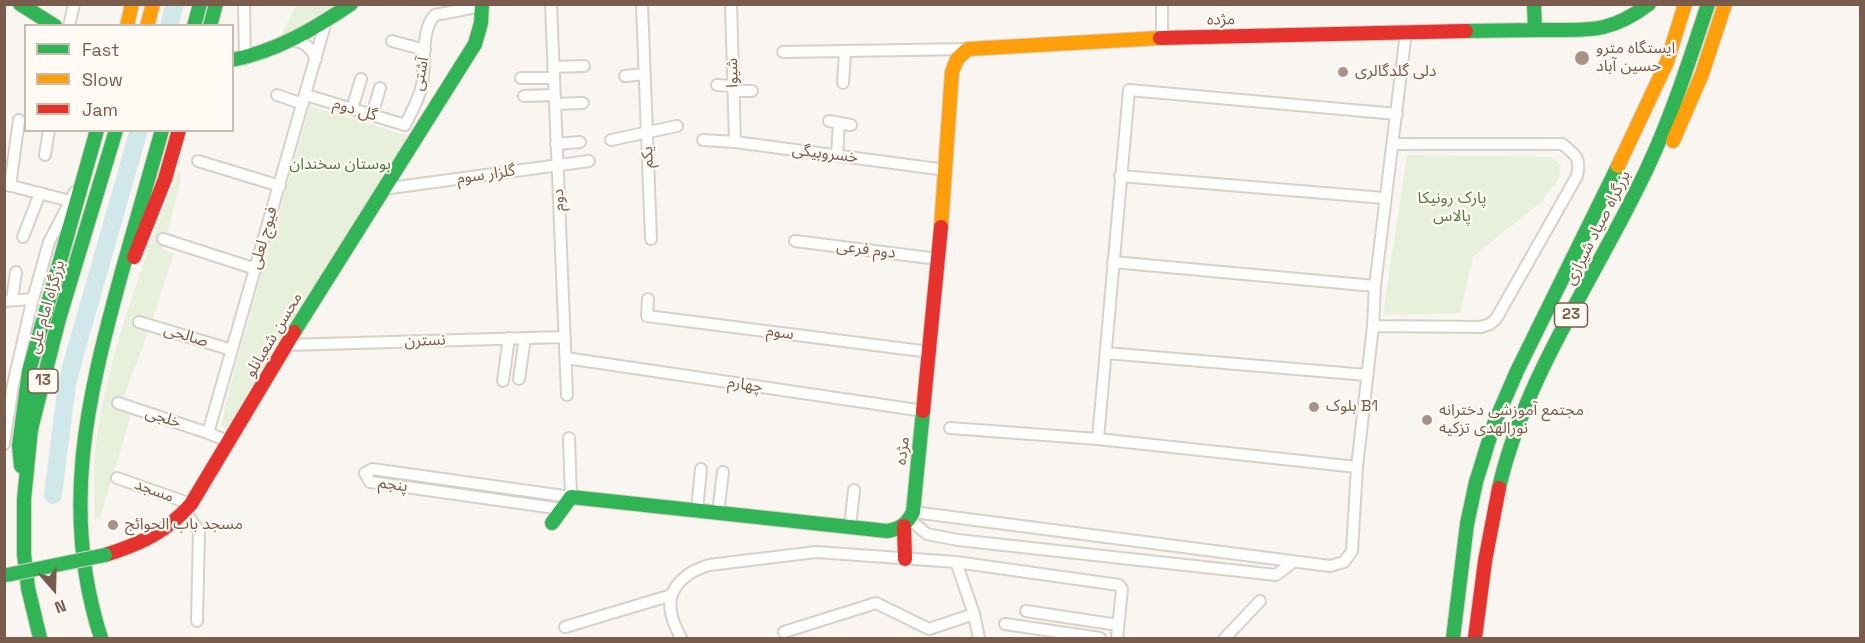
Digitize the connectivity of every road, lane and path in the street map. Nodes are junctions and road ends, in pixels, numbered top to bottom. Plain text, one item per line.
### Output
1 (20, 4) edge
2 (74, 4) edge
3 (132, 4) edge
4 (153, 4) edge
5 (200, 4) edge
6 (216, 4) edge
7 (244, 4) edge
8 (351, 4) edge
9 (550, 4) edge
10 (642, 4) edge
11 (731, 4) edge
12 (1162, 4) edge
13 (1534, 4) edge
14 (1648, 4) edge
15 (1685, 4) edge
16 (1708, 4) edge
17 (1725, 4) edge
18 (482, 5) edge
19 (326, 21) junction
20 (52, 24) edge
21 (69, 24) edge
22 (127, 24) edge
23 (148, 24) edge
24 (195, 24) edge
25 (211, 24) edge
26 (1535, 30) junction
27 (1406, 32) junction
28 (1162, 38) junction
29 (392, 41) dead end
30 (288, 42) junction
31 (968, 49) junction
32 (425, 50) junction
33 (783, 52) dead end
34 (845, 52) junction
35 (316, 59) junction
36 (239, 60) edge
37 (584, 66) dead end
38 (554, 73) junction
39 (645, 74) junction
40 (625, 76) dead end
41 (521, 78) dead end
42 (361, 79) dead end
43 (843, 83) dead end
44 (717, 84) dead end
45 (380, 88) dead end
46 (733, 89) junction
47 (752, 92) dead end
48 (277, 95) dead end
49 (524, 96) dead end
50 (555, 99) junction
51 (305, 100) junction
52 (583, 103) dead end
53 (352, 109) junction
54 (1397, 114) junction
55 (372, 115) junction
56 (19, 120) dead end
57 (405, 125) joint
58 (851, 125) dead end
59 (677, 126) dead end
60 (49, 132) edge
61 (96, 132) edge
62 (115, 132) edge
63 (161, 132) edge
64 (178, 132) edge
65 (647, 133) junction
66 (611, 140) dead end
67 (703, 140) dead end
68 (580, 142) dead end
69 (735, 142) junction
70 (556, 144) junction
71 (1394, 144) junction
72 (45, 155) dead end
73 (837, 155) junction
74 (198, 161) dead end
75 (589, 161) dead end
76 (557, 165) junction
77 (86, 170) junction
78 (946, 170) junction
79 (1120, 176) junction
80 (8, 185) edge
81 (280, 186) junction
82 (382, 189) junction
83 (40, 193) junction
84 (1384, 198) junction
85 (70, 201) junction
86 (1616, 229) junction
87 (23, 237) dead end
88 (163, 239) dead end
89 (651, 239) dead end
90 (795, 241) dead end
91 (938, 259) junction
92 (1113, 262) junction
93 (256, 269) junction
94 (16, 272) dead end
95 (1375, 286) junction
96 (648, 299) dead end
97 (8, 300) edge
98 (33, 300) junction
99 (139, 322) dead end
100 (1373, 326) junction
101 (107, 327) junction
102 (565, 337) junction
103 (509, 338) junction
104 (525, 338) junction
105 (286, 345) junction
106 (232, 350) junction
107 (930, 352) junction
108 (1106, 353) junction
109 (566, 358) junction
110 (4, 370) edge
111 (16, 371) junction
112 (1367, 375) junction
113 (519, 380) dead end
114 (503, 381) dead end
115 (567, 395) dead end
116 (118, 404) dead end
117 (924, 411) junction
118 (951, 428) dead end
119 (208, 433) junction
120 (569, 438) dead end
121 (1098, 439) junction
122 (230, 442) junction
123 (4, 444) edge
124 (1356, 467) junction
125 (700, 469) dead end
126 (723, 472) dead end
127 (117, 478) dead end
128 (854, 490) dead end
129 (571, 497) junction
130 (24, 499) junction
131 (188, 508) junction
132 (562, 509) junction
133 (697, 510) junction
134 (718, 513) junction
135 (909, 519) junction
136 (552, 523) dead end
137 (850, 527) junction
138 (905, 559) junction
139 (956, 562) junction
140 (1293, 562) junction
141 (6, 575) edge
142 (672, 595) junction
143 (1260, 601) dead end
144 (1026, 611) dead end
145 (974, 614) junction
146 (197, 621) dead end
147 (1005, 624) dead end
148 (1118, 626) junction
149 (566, 627) dead end
150 (784, 632) dead end
151 (40, 639) edge
152 (101, 639) edge
153 (681, 639) edge
154 (979, 639) edge
155 (1100, 639) edge
156 (1117, 639) edge
157 (1225, 639) edge
158 (1453, 639) edge
159 (1475, 639) edge

1 - 20 main road
2 - 21 street
3 - 22 main road
4 - 23 main road
5 - 24 main road
6 - 25 main road
7 - 36 street
8 - 19 main road
9 - 38 street, دوم
10 - 39 street, یکم
11 - 46 street, شیوا
12 - 28 street
13 - 26 main road
14 - 26 main road, مژده
15 - 158 main road, بزرگراه صیاد شیرازی / 23
16 - 86 main road, بزرگراه صیاد شیرازی / 23
17 - 86 main road
18 - 32 street, آشتی
18 - 82 main road, محسن شعبانلو
19 - 30 main road
19 - 35 street, فیوج لعلی
26 - 27 main road, مژده
27 - 28 main road, مژده
27 - 54 street
28 - 31 main road, مژده
29 - 32 street
30 - 35 street
30 - 36 main road
31 - 34 street, مژده
31 - 78 main road, مژده
32 - 57 street, آشتی
33 - 34 street, مژده
34 - 43 street
35 - 51 street, فیوج لعلی
37 - 38 street
38 - 41 street
38 - 50 street, دوم
39 - 40 street
39 - 65 street, یکم
42 - 53 street
44 - 46 street
45 - 55 street
46 - 47 street
46 - 69 street, شیوا
48 - 51 street, گل دوم
49 - 50 street
50 - 52 street
50 - 70 street, دوم
51 - 53 street, گل دوم
51 - 81 street, فیوج لعلی
53 - 55 street, گل دوم
54 - 71 street
54 - 79 street
55 - 57 street, گل دوم
56 - 80 street
58 - 73 street
59 - 65 street
60 - 72 street
61 - 77 main road
62 - 130 main road, بزرگراه امام علی / 13
63 - 101 main road
64 - 101 main road
65 - 66 street
65 - 89 street, یکم
67 - 69 street, خسروبیگی
68 - 70 street
69 - 73 street, خسروبیگی
70 - 76 street, دوم
71 - 84 street
71 - 100 street
73 - 78 street, خسروبیگی
74 - 81 street
75 - 76 street, گلزار سوم
76 - 82 street, گلزار سوم
76 - 102 street, دوم
77 - 85 street
77 - 130 main road
78 - 91 main road, مژده
79 - 84 street
79 - 92 street
80 - 83 street
81 - 93 street, فیوج لعلی
82 - 105 main road, محسن شعبانلو
83 - 85 street
83 - 87 street
84 - 95 street
85 - 98 street
86 - 159 main road, بزرگراه صیاد شیرازی / 23
88 - 93 street
90 - 91 street, دوم فرعی
91 - 107 main road, مژده
92 - 95 street
92 - 108 street
93 - 106 street, فیوج لعلی
94 - 97 street
95 - 100 street
96 - 107 street, سوم
97 - 98 street
98 - 111 street
99 - 106 street, صالحی
100 - 112 street
101 - 152 main road
102 - 104 street, نسترن
102 - 109 street, دوم
103 - 104 street, نسترن
103 - 105 street, نسترن
103 - 114 street
104 - 113 street
105 - 122 main road, محسن شعبانلو
106 - 119 street, فیوج لعلی
107 - 117 main road, مژده
108 - 112 street
108 - 121 street
109 - 115 street, دوم
109 - 117 street, چهارم
110 - 111 street
111 - 123 street
112 - 124 street
116 - 119 street, خلجی
117 - 135 main road, مژده
118 - 121 street
119 - 122 street
120 - 129 street
121 - 124 street
122 - 131 main road, محسن شعبانلو
124 - 140 street
125 - 133 street
126 - 134 street
127 - 131 street, مسجد
128 - 137 street
129 - 132 main road
129 - 132 street, پنجم
129 - 133 main road
130 - 151 main road, بزرگراه امام علی / 13
131 - 141 main road, محسن شعبانلو, bridge
131 - 146 street
132 - 136 main road
133 - 134 main road
134 - 137 main road
135 - 137 main road
135 - 138 main road, مژده
135 - 140 street
135 - 140 street
138 - 139 street
138 - 142 street
139 - 145 street
139 - 148 street
142 - 149 street
142 - 153 street
143 - 157 street
144 - 148 street
145 - 150 street
145 - 154 street
147 - 155 street
148 - 156 street

